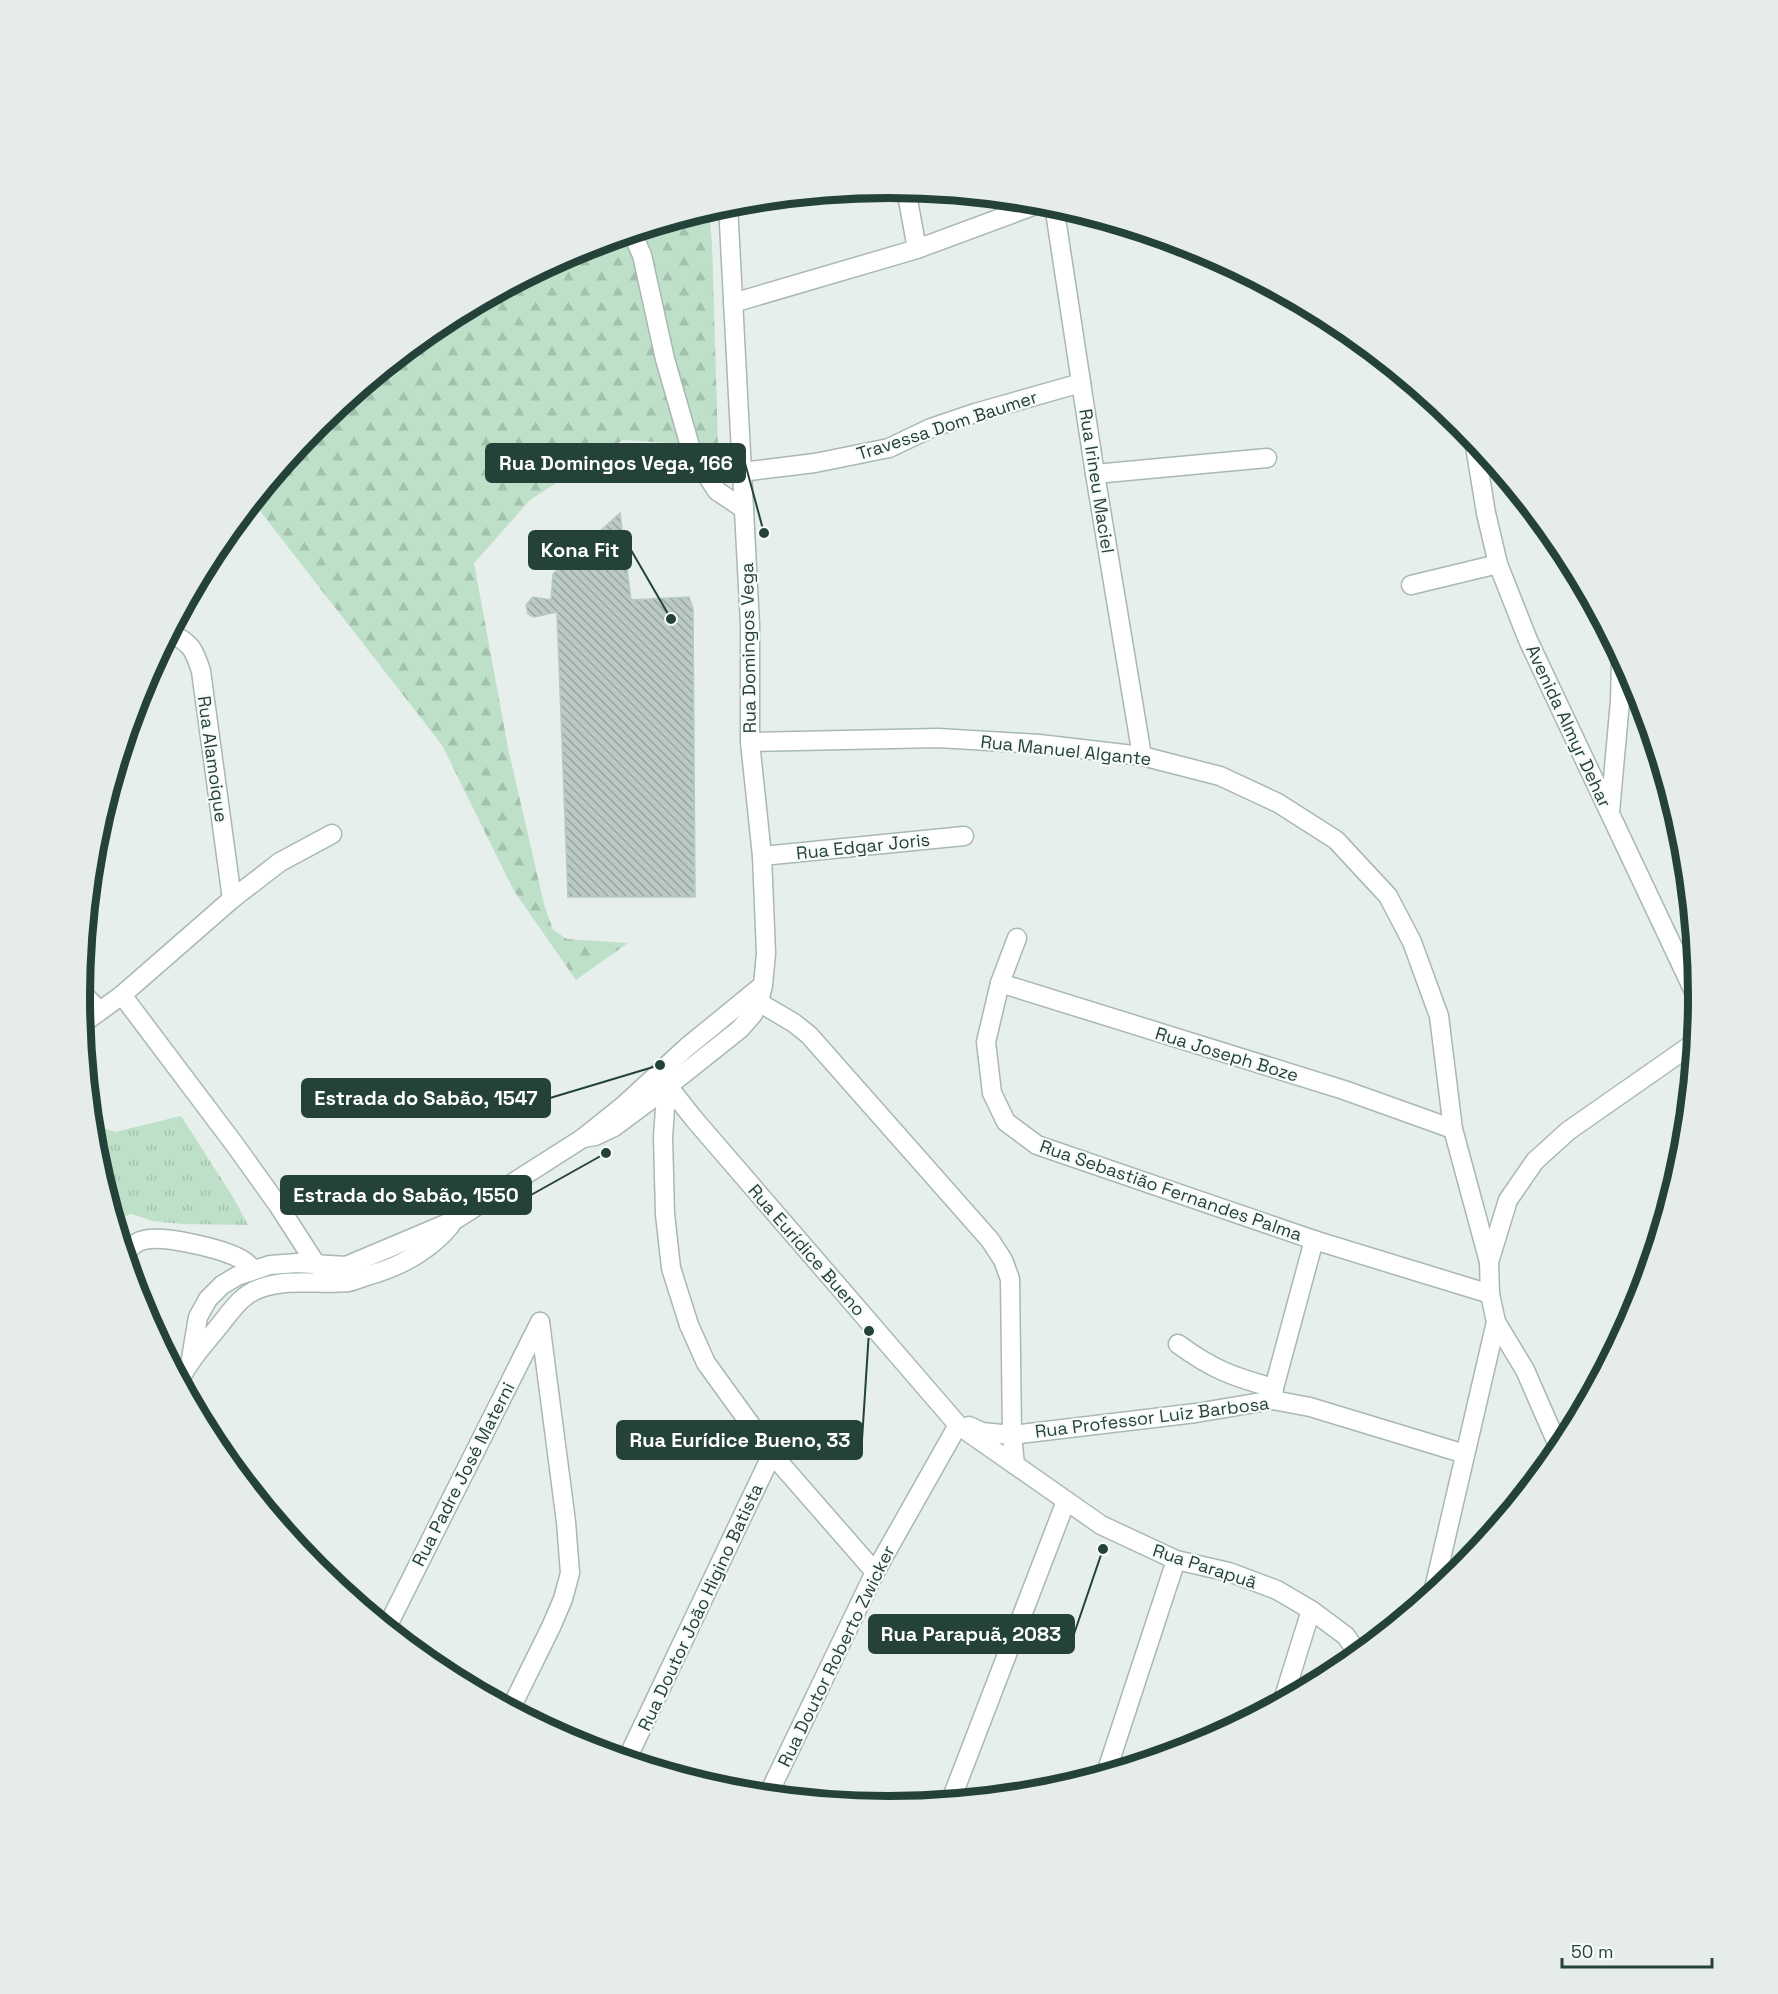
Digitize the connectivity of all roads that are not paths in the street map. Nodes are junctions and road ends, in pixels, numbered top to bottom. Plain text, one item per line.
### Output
1 (908, 199) edge
2 (1022, 209) edge
3 (729, 214) edge
4 (1056, 215) edge
5 (635, 239) edge
6 (917, 249) junction
7 (733, 303) junction
8 (1081, 383) junction
9 (1476, 456) edge
10 (1267, 458) dead end
11 (742, 472) junction
12 (1095, 474) junction
13 (744, 510) junction
14 (1498, 564) junction
15 (1412, 585) dead end
16 (176, 636) edge
17 (1621, 677) edge
18 (750, 742) junction
19 (1142, 756) junction
20 (1609, 813) junction
21 (332, 834) dead end
22 (964, 836) dead end
23 (762, 856) junction
24 (232, 899) junction
25 (1017, 938) dead end
26 (1687, 977) edge
27 (1000, 983) junction
28 (757, 994) junction
29 (122, 995) junction
30 (90, 1001) edge
31 (99, 1010) junction
32 (91, 1017) edge
33 (687, 1047) junction
34 (1686, 1049) edge
35 (668, 1086) junction
36 (1453, 1129) junction
37 (583, 1138) junction
38 (455, 1220) junction
39 (1314, 1240) junction
40 (130, 1248) edge
41 (1489, 1262) junction
42 (316, 1264) junction
43 (254, 1270) junction
44 (337, 1282) junction
45 (1490, 1294) junction
46 (1496, 1322) junction
47 (1178, 1344) dead end
48 (191, 1359) junction
49 (184, 1372) edge
50 (1273, 1394) junction
51 (953, 1419) junction
52 (1012, 1435) junction
53 (1555, 1438) edge
54 (772, 1454) junction
55 (1465, 1454) junction
56 (1015, 1465) junction
57 (1066, 1501) junction
58 (1176, 1560) junction
59 (875, 1572) junction
60 (1436, 1579) edge
61 (1311, 1610) junction
62 (390, 1621) edge
63 (1353, 1647) edge
64 (1286, 1690) edge
65 (514, 1702) edge
66 (630, 1753) edge
67 (1109, 1765) edge
68 (772, 1787) edge
69 (954, 1793) edge

1 - 6 street
2 - 6 street
3 - 7 street, Rua Domingos Vega
4 - 8 street, Rua Irineu Maciel
5 - 13 street
6 - 7 street
7 - 11 street, Rua Domingos Vega
8 - 11 street, Travessa Dom Baumer
8 - 12 street, Rua Irineu Maciel
9 - 14 street, Avenida Almyr Dehar
10 - 12 street
11 - 13 street, Rua Domingos Vega
12 - 19 street, Rua Irineu Maciel
13 - 18 street, Rua Domingos Vega
14 - 15 street
14 - 20 street, Avenida Almyr Dehar
16 - 24 street, Rua Alamoique
17 - 20 street
18 - 19 street, Rua Manuel Algante
18 - 23 street, Rua Domingos Vega
19 - 36 street, Rua Manuel Algante
20 - 26 street, Avenida Almyr Dehar
21 - 24 street
22 - 23 street, Rua Edgar Joris
23 - 28 street, Rua Domingos Vega
24 - 29 street
25 - 27 street, Rua Sebastião Fernandes Palma
27 - 36 street, Rua Joseph Boze
27 - 39 street, Rua Sebastião Fernandes Palma
28 - 33 street
28 - 35 street
28 - 52 street
29 - 31 street
29 - 42 street
30 - 31 street
31 - 32 street
33 - 35 street
33 - 37 street
34 - 41 street
35 - 37 street
35 - 51 street, Rua Eurídice Bueno
35 - 54 street
36 - 41 street, Rua Manuel Algante
37 - 38 street
38 - 42 street
38 - 44 street
39 - 45 street, Rua Sebastião Fernandes Palma
39 - 50 street
40 - 43 street
41 - 45 street
42 - 43 street
42 - 44 street
43 - 48 street
44 - 48 street
45 - 46 street
46 - 53 street
46 - 55 street
47 - 50 street
48 - 49 street
50 - 52 street, Rua Professor Luiz Barbosa
50 - 55 street, Rua Professor Luiz Barbosa
51 - 52 street, Rua Eurídice Bueno
51 - 56 street, Rua Eurídice Bueno
51 - 59 street, Rua Doutor Roberto Zwicker
52 - 56 street
54 - 59 street
54 - 66 street, Rua Doutor João Higino Batista
55 - 60 street
56 - 57 street, Rua Parapuã
57 - 58 street, Rua Parapuã
57 - 69 street
58 - 61 street, Rua Parapuã
58 - 67 street
59 - 68 street, Rua Doutor Roberto Zwicker
61 - 63 street, Rua Parapuã
61 - 64 street
62 - 65 street, Rua Padre José Materni

